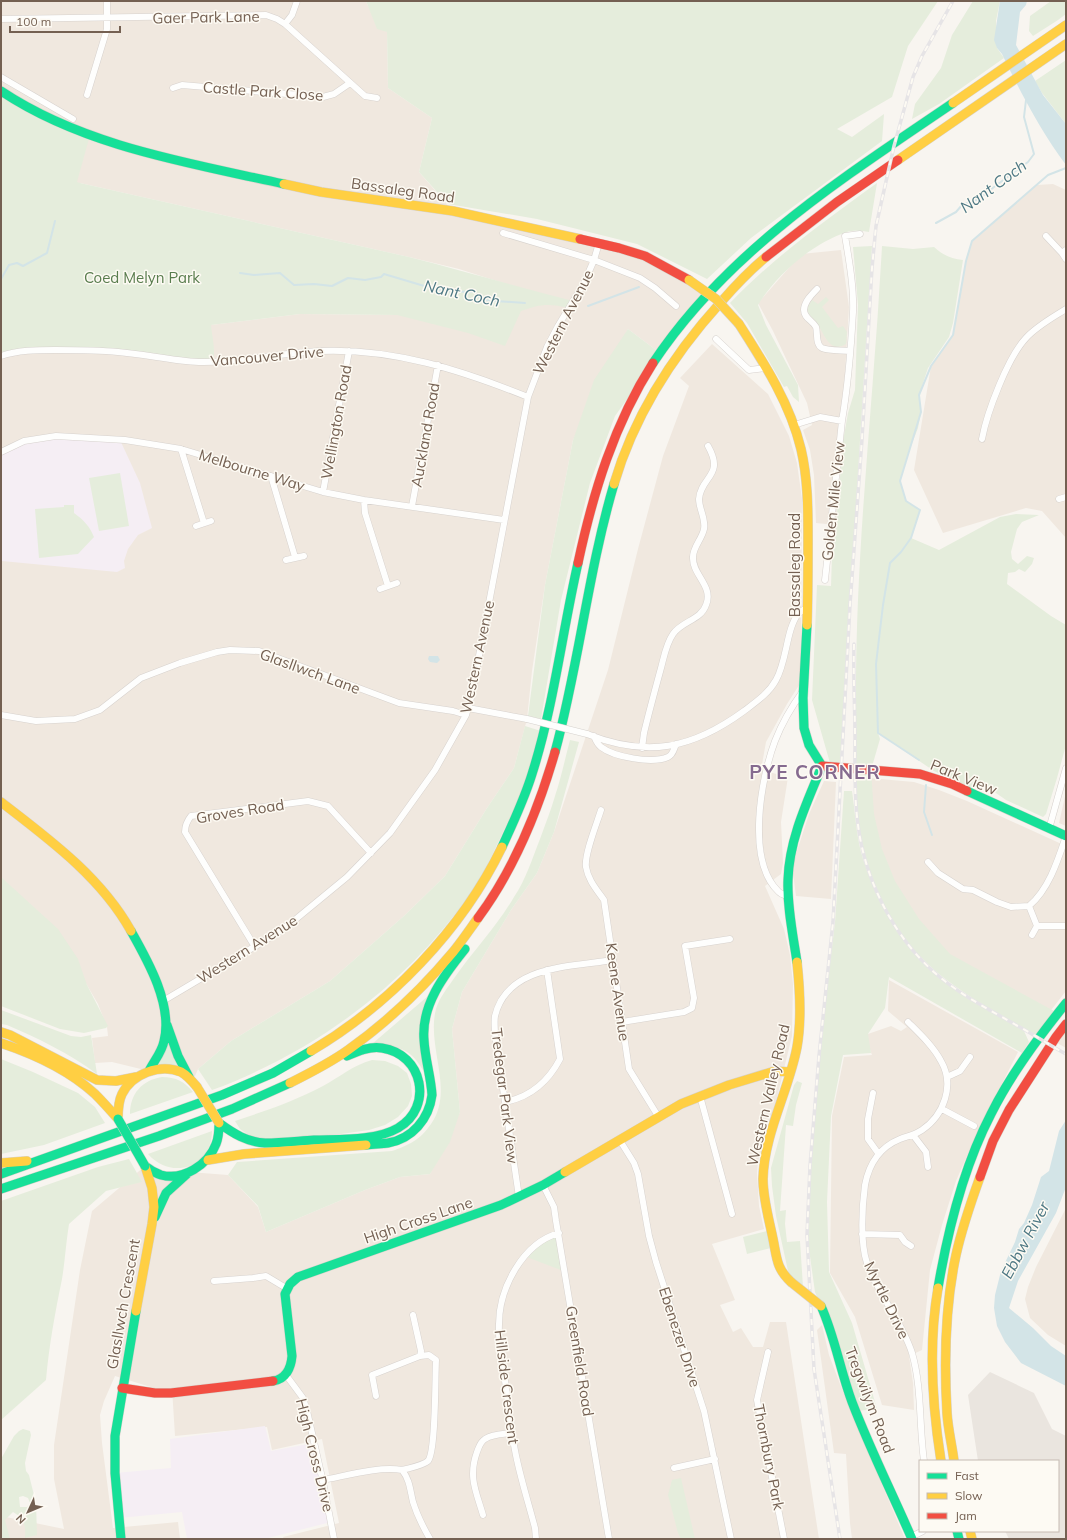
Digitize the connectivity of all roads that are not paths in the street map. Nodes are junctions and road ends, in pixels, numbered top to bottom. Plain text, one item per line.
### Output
1 (108, 1) edge
2 (296, 1) edge
3 (107, 18) junction
4 (1, 19) edge
5 (1066, 25) edge
6 (287, 26) junction
7 (1066, 44) edge
8 (1060, 54) edge
9 (1, 77) edge
10 (350, 84) junction
11 (172, 88) dead end
12 (1, 91) edge
13 (87, 95) dead end
14 (377, 98) dead end
15 (73, 119) dead end
16 (503, 233) dead end
17 (860, 234) dead end
18 (1046, 236) dead end
19 (599, 243) junction
20 (1064, 251) edge
21 (1066, 259) edge
22 (594, 260) junction
23 (817, 289) dead end
24 (676, 306) dead end
25 (1066, 309) edge
26 (716, 339) dead end
27 (349, 351) junction
28 (850, 351) junction
29 (1, 356) edge
30 (438, 365) junction
31 (767, 368) junction
32 (528, 397) junction
33 (842, 421) junction
34 (794, 425) junction
35 (982, 439) dead end
36 (708, 446) dead end
37 (181, 449) junction
38 (1, 452) edge
39 (271, 476) junction
40 (323, 492) junction
41 (1066, 497) edge
42 (1059, 499) dead end
43 (364, 500) junction
44 (412, 506) junction
45 (504, 520) junction
46 (196, 526) dead end
47 (304, 556) dead end
48 (295, 557) junction
49 (286, 560) dead end
50 (825, 580) dead end
51 (397, 583) dead end
52 (388, 586) junction
53 (380, 589) dead end
54 (808, 607) junction
55 (805, 689) junction
56 (468, 708) junction
57 (466, 715) junction
58 (1, 716) edge
59 (594, 736) junction
60 (676, 744) junction
61 (642, 748) junction
62 (822, 766) junction
63 (1066, 768) edge
64 (1, 802) edge
65 (601, 810) dead end
66 (1049, 829) junction
67 (1066, 836) edge
68 (371, 853) junction
69 (928, 862) dead end
70 (513, 863) junction
71 (788, 897) junction
72 (1029, 906) junction
73 (1037, 926) junction
74 (1066, 926) edge
75 (1032, 935) dead end
76 (730, 939) dead end
77 (255, 947) junction
78 (613, 960) junction
79 (546, 970) junction
80 (163, 1001) junction
81 (1066, 1003) edge
82 (622, 1022) junction
83 (908, 1022) dead end
84 (166, 1024) junction
85 (1066, 1024) edge
86 (1, 1032) edge
87 (1, 1043) edge
88 (970, 1057) dead end
89 (331, 1061) junction
90 (149, 1071) junction
91 (790, 1072) junction
92 (136, 1077) junction
93 (189, 1077) junction
94 (947, 1077) junction
95 (873, 1093) dead end
96 (700, 1096) junction
97 (505, 1102) junction
98 (942, 1109) junction
99 (658, 1116) junction
100 (118, 1119) junction
101 (219, 1123) junction
102 (974, 1126) dead end
103 (914, 1135) junction
104 (619, 1139) junction
105 (878, 1153) junction
106 (46, 1159) junction
107 (208, 1160) junction
108 (1, 1163) edge
109 (145, 1166) junction
110 (928, 1167) dead end
111 (189, 1172) junction
112 (1, 1174) edge
113 (544, 1184) junction
114 (1, 1189) edge
115 (519, 1196) junction
116 (732, 1214) dead end
117 (152, 1224) junction
118 (559, 1233) junction
119 (862, 1234) junction
120 (911, 1246) dead end
121 (214, 1281) dead end
122 (790, 1282) joint
123 (286, 1288) junction
124 (413, 1315) dead end
125 (768, 1352) dead end
126 (420, 1356) junction
127 (286, 1375) junction
128 (122, 1388) junction
129 (376, 1396) dead end
130 (512, 1433) junction
131 (714, 1459) junction
132 (924, 1460) edge
133 (941, 1460) edge
134 (954, 1460) edge
135 (674, 1468) dead end
136 (402, 1470) junction
137 (322, 1480) junction
138 (483, 1515) dead end
139 (921, 1532) edge
140 (912, 1538) edge
141 (121, 1539) edge
142 (334, 1539) edge
143 (430, 1539) edge
144 (536, 1539) edge
145 (609, 1539) edge
146 (731, 1539) edge
147 (784, 1539) edge

1 - 3 street
2 - 6 street
3 - 4 street, Gaer Park Lane
3 - 6 street, Gaer Park Lane
3 - 13 street
5 - 106 main road
6 - 10 street, Gaer Park Lane
7 - 8 main road
8 - 70 main road
9 - 15 street
10 - 11 street, Castle Park Close
10 - 14 street, Gaer Park Lane
12 - 19 main road, Bassaleg Road
16 - 22 street
17 - 28 street, Golden Mile View
18 - 20 street
19 - 22 street, Western Avenue
19 - 31 main road, Bassaleg Road, bridge
20 - 21 street
22 - 24 street
22 - 32 street, Western Avenue
23 - 28 street
25 - 35 street
26 - 31 street
27 - 29 street, Vancouver Drive
27 - 30 street, Vancouver Drive
27 - 40 street, Wellington Road
28 - 33 street, Golden Mile View
30 - 32 street, Vancouver Drive
30 - 44 street, Auckland Road
31 - 34 main road, Bassaleg Road
32 - 45 street, Western Avenue
33 - 34 street, Golden Mile View
33 - 50 street, Golden Mile View
34 - 54 main road, Bassaleg Road
36 - 61 street
37 - 38 street, Melbourne Way
37 - 39 street, Melbourne Way
37 - 46 street
39 - 40 street, Melbourne Way
39 - 48 street
40 - 43 street, Melbourne Way
41 - 42 street
43 - 44 street, Melbourne Way
43 - 52 street
44 - 45 street, Melbourne Way
45 - 56 street, Western Avenue
47 - 48 street
48 - 49 street
51 - 52 street
52 - 53 street
54 - 55 main road, Bassaleg Road
54 - 60 street
55 - 62 main road, Bassaleg Road
55 - 71 street
56 - 57 street, Western Avenue
56 - 59 street, bridge
57 - 58 street, Glasllwch Lane
57 - 68 street, Western Avenue
59 - 60 street
59 - 61 street
60 - 61 street
62 - 66 main road, Park View
62 - 71 main road
63 - 66 street
64 - 80 main road
65 - 78 street, Keene Avenue
66 - 67 main road, Park View
67 - 72 street
68 - 77 street, Western Avenue
68 - 77 street, Groves Road
69 - 72 street
70 - 89 main road
70 - 107 main road
71 - 91 main road, Western Valley Road
72 - 73 street
73 - 74 street
73 - 75 street
76 - 82 street
77 - 80 street, Western Avenue
78 - 79 street, Tredegar Park View
78 - 82 street, Keene Avenue
79 - 97 street, Tredegar Park View
79 - 97 street
80 - 84 main road
81 - 133 main road
82 - 99 street, Keene Avenue
83 - 94 street, Myrtle Drive
84 - 90 main road
84 - 93 main road
85 - 134 main road
86 - 92 main road
87 - 100 main road
88 - 94 street
89 - 101 main road
89 - 114 main road
90 - 92 main road
90 - 93 main road
91 - 96 main road, High Cross Lane
91 - 122 main road, Western Valley Road
92 - 100 main road
93 - 101 main road, bridge
94 - 98 street, Myrtle Drive
95 - 105 street
96 - 99 main road, High Cross Lane
96 - 116 street
97 - 115 street, Tredegar Park View
98 - 102 street
98 - 103 street, Myrtle Drive
99 - 104 main road, High Cross Lane
100 - 109 main road, bridge
101 - 107 main road
103 - 105 street, Myrtle Drive
103 - 110 street
104 - 113 main road, High Cross Lane
104 - 131 street, Ebenezer Drive
105 - 119 street, Myrtle Drive
106 - 108 main road
106 - 112 main road
107 - 111 main road
109 - 111 main road
109 - 117 main road, Glasllwch Crescent
111 - 117 main road, Glasllwch Crescent
113 - 115 main road, High Cross Lane
113 - 118 street, Greenfield Road
115 - 123 main road, High Cross Lane
117 - 128 main road, Glasllwch Crescent
118 - 130 street, Hillside Crescent
118 - 145 street, Greenfield Road
119 - 120 street
119 - 132 street, Myrtle Drive
121 - 123 street
122 - 140 main road, Tregwilym Road, bridge
123 - 127 main road
124 - 126 street
125 - 147 street, Thornbury Park
126 - 129 street
126 - 136 street
127 - 128 main road
127 - 137 street, High Cross Drive
128 - 141 main road, Glasllwch Crescent
130 - 138 street
130 - 144 street, Hillside Crescent
131 - 135 street
131 - 146 street, Ebenezer Drive
136 - 137 street
136 - 143 street
137 - 142 street, High Cross Drive
139 - 140 street

